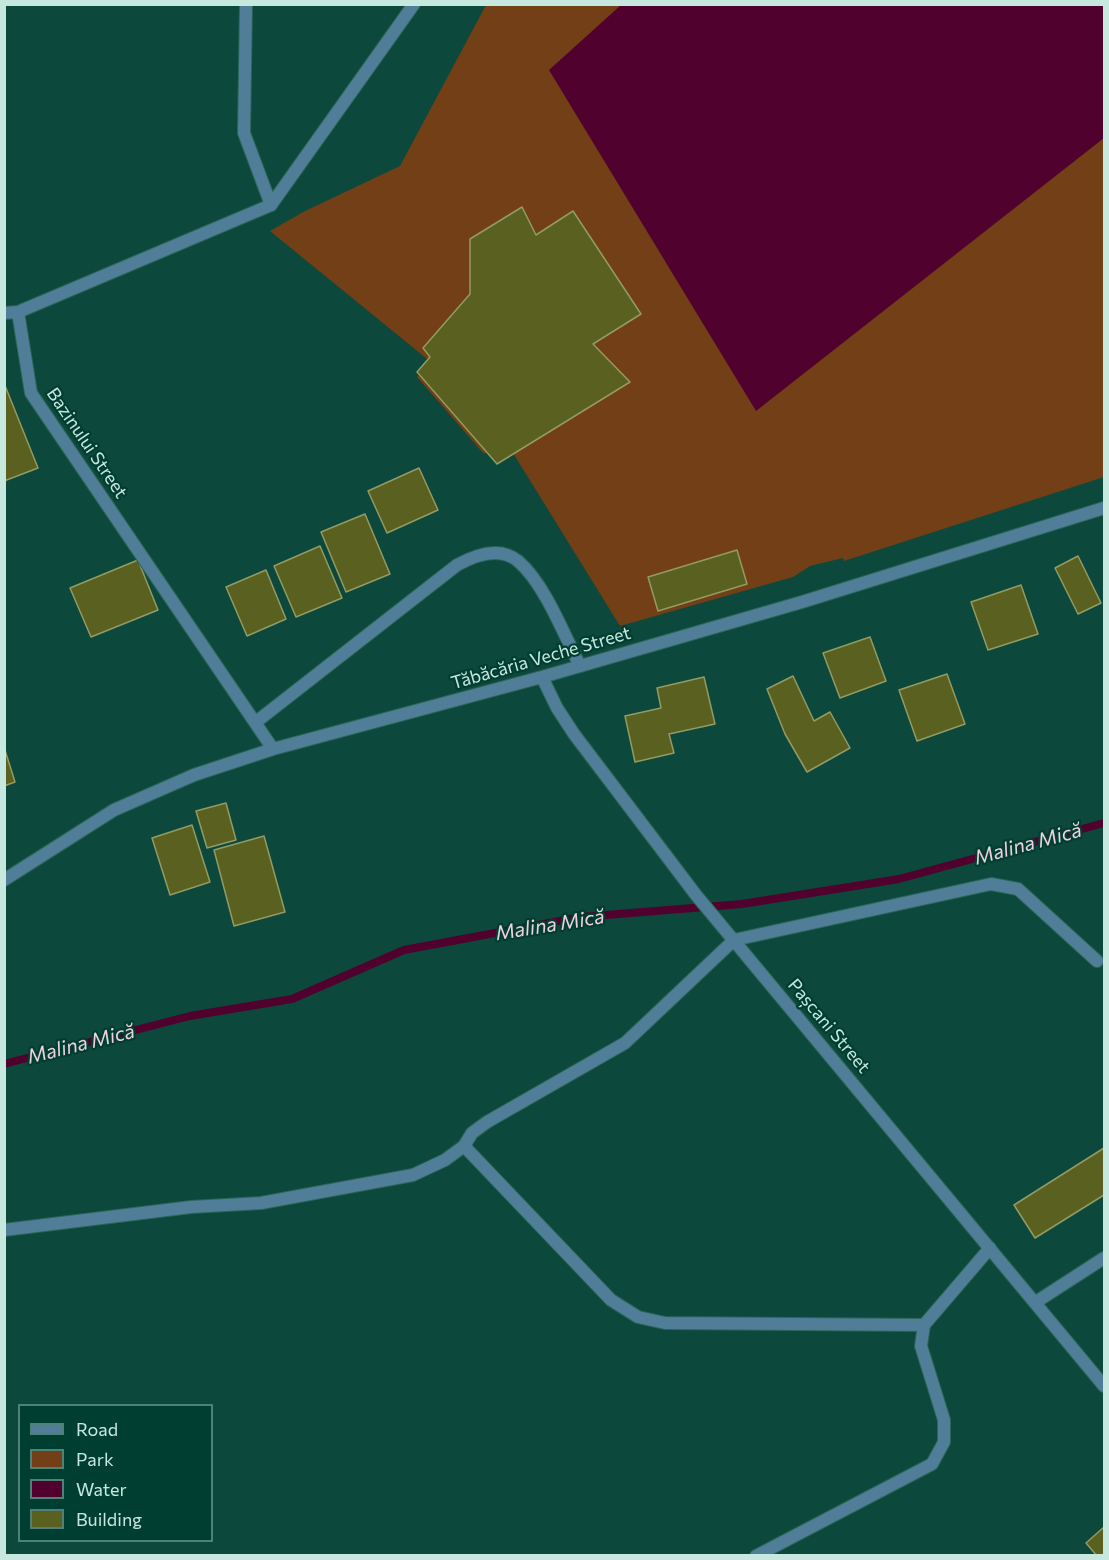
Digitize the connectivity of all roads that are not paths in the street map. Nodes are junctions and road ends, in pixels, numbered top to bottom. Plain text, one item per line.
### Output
1 (246, 4) edge
2 (414, 4) edge
3 (271, 205) junction
4 (18, 312) junction
5 (4, 313) edge
6 (1104, 508) edge
7 (580, 666) junction
8 (542, 677) junction
9 (256, 722) junction
10 (273, 749) junction
11 (4, 880) edge
12 (734, 940) junction
13 (1097, 961) dead end
14 (464, 1146) junction
15 (4, 1230) edge
16 (990, 1248) junction
17 (1104, 1258) edge
18 (1036, 1302) junction
19 (924, 1325) junction
20 (1104, 1386) edge
21 (756, 1556) edge

1 - 3 street
2 - 3 street
3 - 4 street
4 - 5 street
4 - 9 street, Bazinului Street
6 - 7 street, Tăbăcăria Veche Street
7 - 8 street, Tăbăcăria Veche Street
7 - 9 street
8 - 10 street, Tăbăcăria Veche Street
8 - 12 street, Pașcani Street
9 - 10 street, Bazinului Street
10 - 11 street, Tăbăcăria Veche Street
12 - 13 street
12 - 14 street
12 - 16 street, Pașcani Street
14 - 15 street
14 - 19 street
16 - 18 street, Pașcani Street
16 - 19 street
17 - 18 street
18 - 20 street, Pașcani Street
19 - 21 street

